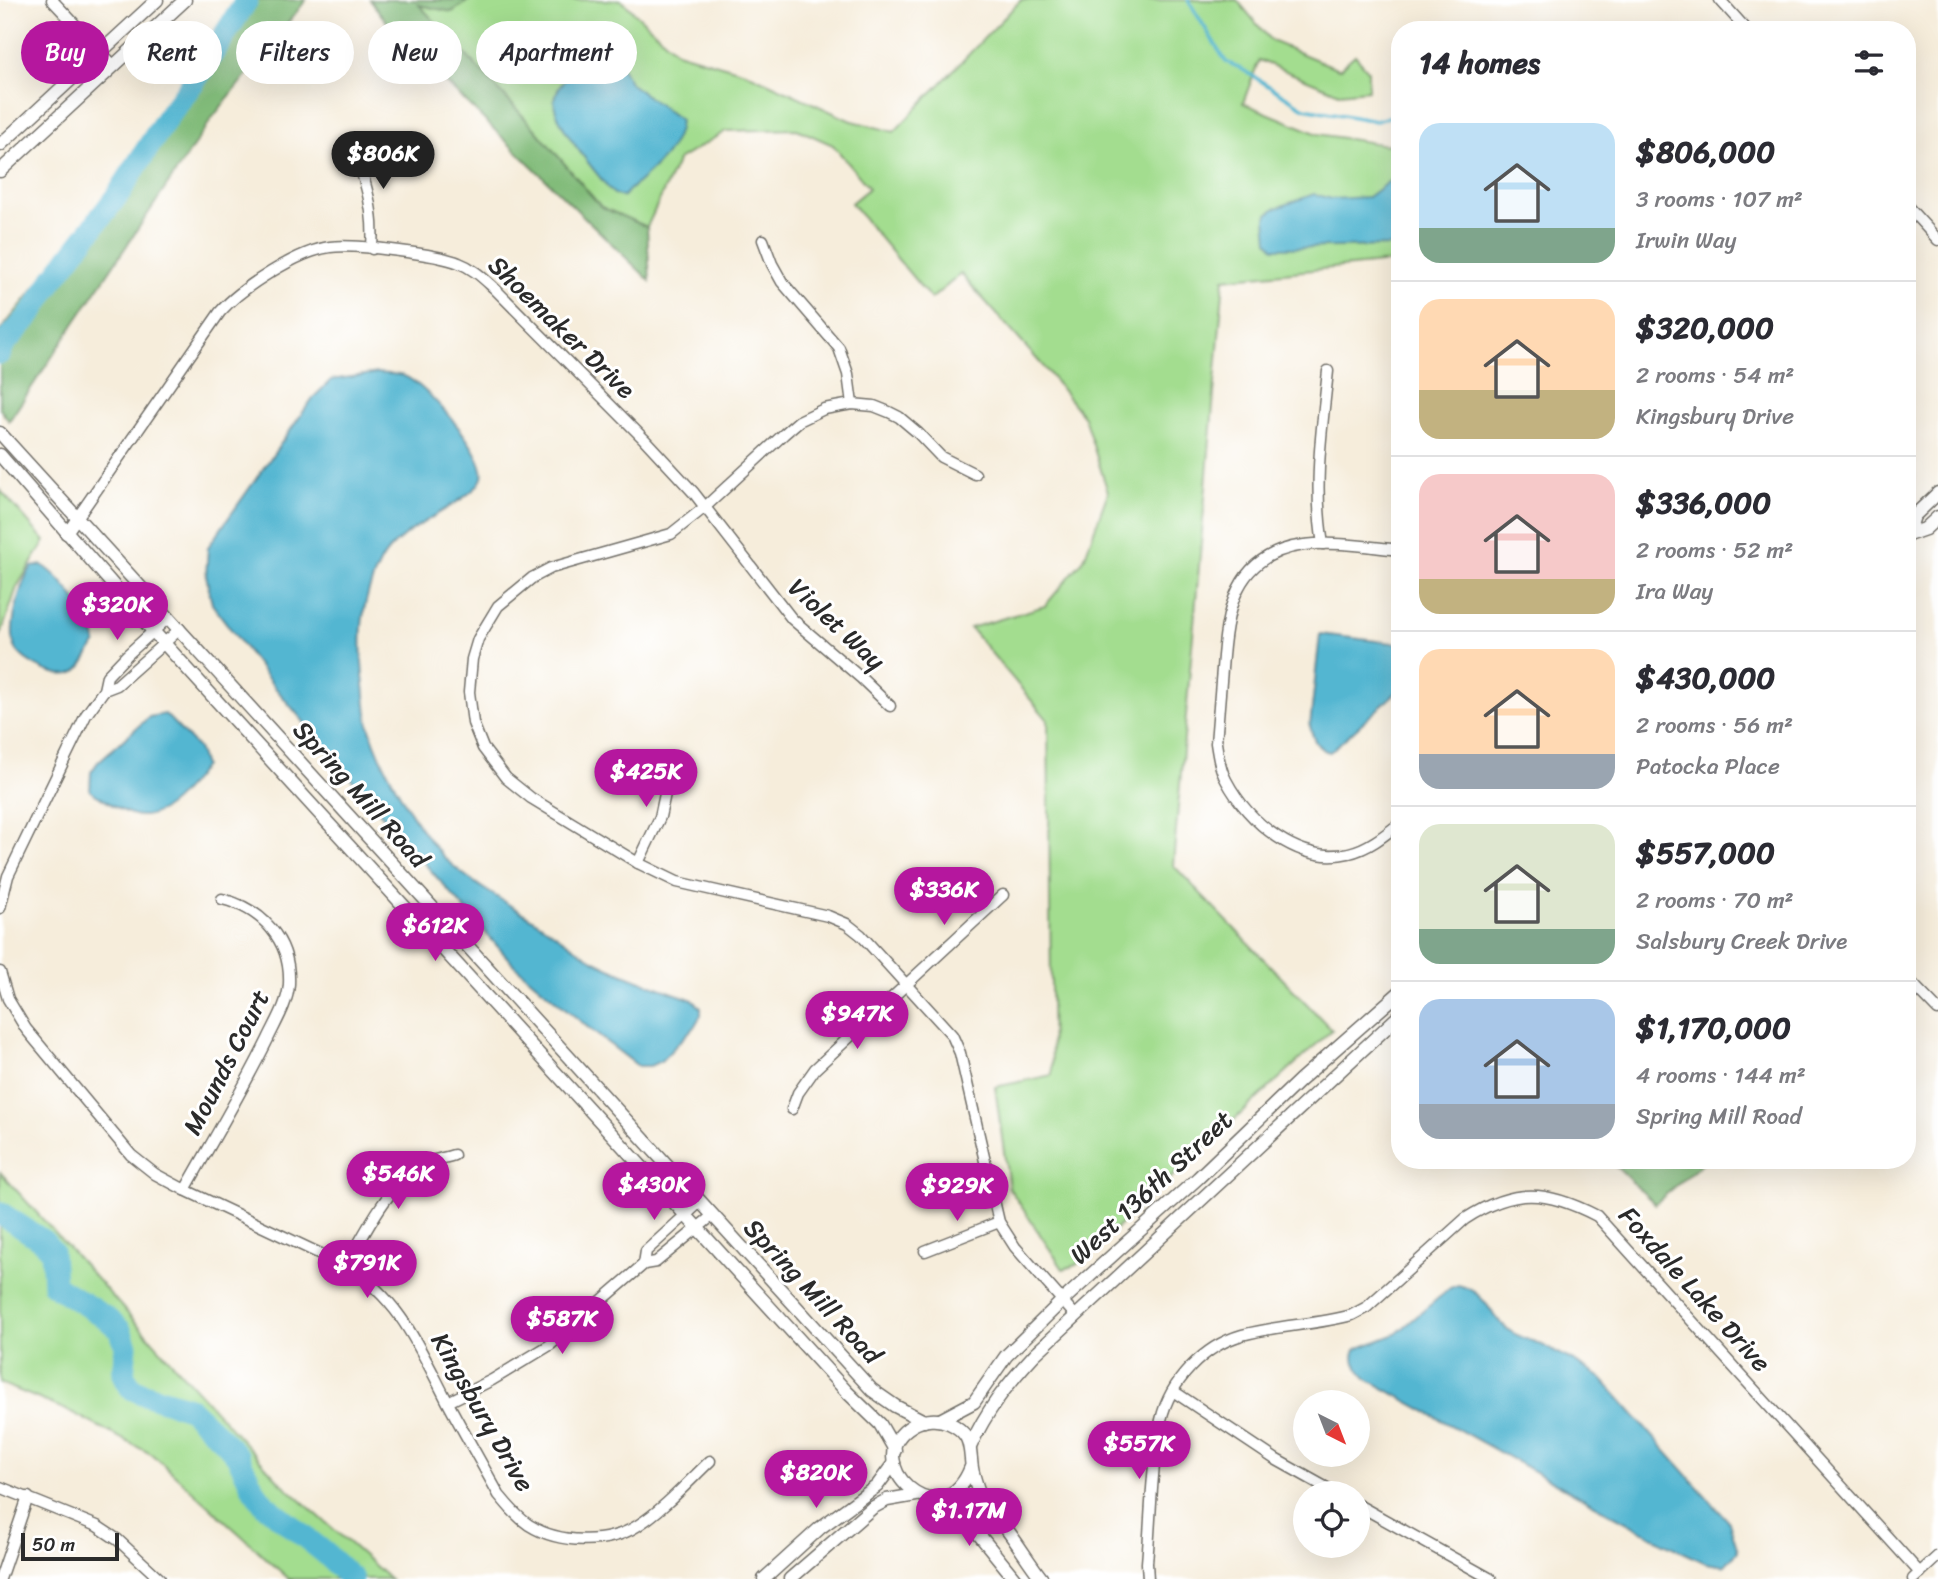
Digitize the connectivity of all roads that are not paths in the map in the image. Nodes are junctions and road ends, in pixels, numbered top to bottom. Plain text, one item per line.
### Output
1 (52, 0) edge
2 (157, 0) edge
3 (185, 0) edge
4 (1720, 0) edge
5 (72, 21) edge
6 (1739, 21) edge
7 (109, 45) edge
8 (109, 60) edge
9 (114, 66) junction
10 (67, 84) edge
11 (351, 139) dead end
12 (0, 145) edge
13 (0, 171) edge
14 (1916, 216) edge
15 (763, 240) dead end
16 (1938, 240) edge
17 (372, 249) junction
18 (1328, 371) dead end
19 (852, 404) junction
20 (0, 433) edge
21 (0, 455) edge
22 (975, 474) dead end
23 (1938, 493) edge
24 (705, 507) junction
25 (1916, 514) edge
26 (77, 517) junction
27 (1938, 517) edge
28 (1916, 532) edge
29 (66, 534) junction
30 (1323, 544) junction
31 (1391, 549) edge
32 (169, 617) junction
33 (180, 629) junction
34 (153, 631) junction
35 (164, 643) junction
36 (104, 690) junction
37 (890, 706) dead end
38 (672, 761) dead end
39 (1391, 830) edge
40 (638, 863) junction
41 (1003, 894) dead end
42 (222, 899) dead end
43 (0, 908) edge
44 (0, 972) edge
45 (906, 983) junction
46 (1916, 987) edge
47 (1391, 1000) edge
48 (1938, 1010) edge
49 (1391, 1023) edge
50 (792, 1109) dead end
51 (454, 1155) dead end
52 (185, 1190) junction
53 (700, 1202) junction
54 (686, 1215) junction
55 (712, 1216) junction
56 (999, 1222) junction
57 (698, 1228) junction
58 (925, 1251) dead end
59 (644, 1264) junction
60 (346, 1266) junction
61 (1062, 1301) junction
62 (1075, 1315) junction
63 (1173, 1391) junction
64 (448, 1402) junction
65 (940, 1420) junction
66 (924, 1421) junction
67 (971, 1447) junction
68 (895, 1456) junction
69 (710, 1461) dead end
70 (971, 1467) junction
71 (1314, 1481) edge
72 (0, 1487) edge
73 (916, 1494) junction
74 (28, 1497) junction
75 (936, 1498) junction
76 (1370, 1512) edge
77 (1938, 1556) edge
78 (1916, 1576) edge
79 (0, 1579) edge
80 (160, 1579) edge
81 (764, 1579) edge
82 (790, 1579) edge
83 (1015, 1579) edge
84 (1042, 1579) edge
85 (1148, 1579) edge
86 (1491, 1579) edge

1 - 5 street
2 - 7 street
3 - 9 street
4 - 6 street
8 - 9 street
9 - 13 street
10 - 12 street
11 - 17 street
14 - 16 street
15 - 19 street
17 - 24 street, Shoemaker Drive
17 - 26 street, Shoemaker Drive
18 - 30 street
19 - 22 street
19 - 24 street
20 - 26 street, Spring Mill Road
21 - 29 street, Spring Mill Road
23 - 25 street
24 - 37 street, Violet Way
24 - 40 street
26 - 29 street, Shoemaker Drive
26 - 32 street, Spring Mill Road
27 - 28 street
29 - 34 street, Spring Mill Road
30 - 31 street
30 - 39 street
32 - 33 street, Spring Mill Road
32 - 34 street
33 - 35 street
33 - 53 street, Spring Mill Road
34 - 35 street, Spring Mill Road
34 - 36 street
35 - 36 street
35 - 54 street, Spring Mill Road
36 - 43 street
38 - 40 street
40 - 45 street
41 - 45 street
42 - 52 street, Mounds Court
44 - 52 street, Kingsbury Drive
45 - 50 street
45 - 56 street
46 - 48 street
47 - 61 street, West 136th Street
49 - 62 street, West 136th Street
51 - 60 street
52 - 60 street, Kingsbury Drive
53 - 54 street
53 - 55 street, Spring Mill Road
54 - 57 street, Spring Mill Road
54 - 59 street
55 - 57 street
55 - 66 street, Spring Mill Road
56 - 58 street
56 - 61 street
57 - 59 street
57 - 68 street, Spring Mill Road
59 - 64 street
60 - 64 street, Kingsbury Drive
61 - 62 street
61 - 65 street, West 136th Street
62 - 67 street, West 136th Street
63 - 71 street
63 - 78 street, Foxdale Lake Drive
63 - 85 street, Foxdale Lake Drive
64 - 69 street, Kingsbury Drive
65 - 66 street
65 - 67 street
66 - 68 street
67 - 70 street
68 - 73 street
68 - 81 street
70 - 75 street
70 - 84 street
72 - 74 street
73 - 75 street
73 - 82 street
74 - 79 street
74 - 80 street
75 - 83 street
76 - 86 street
77 - 78 street

